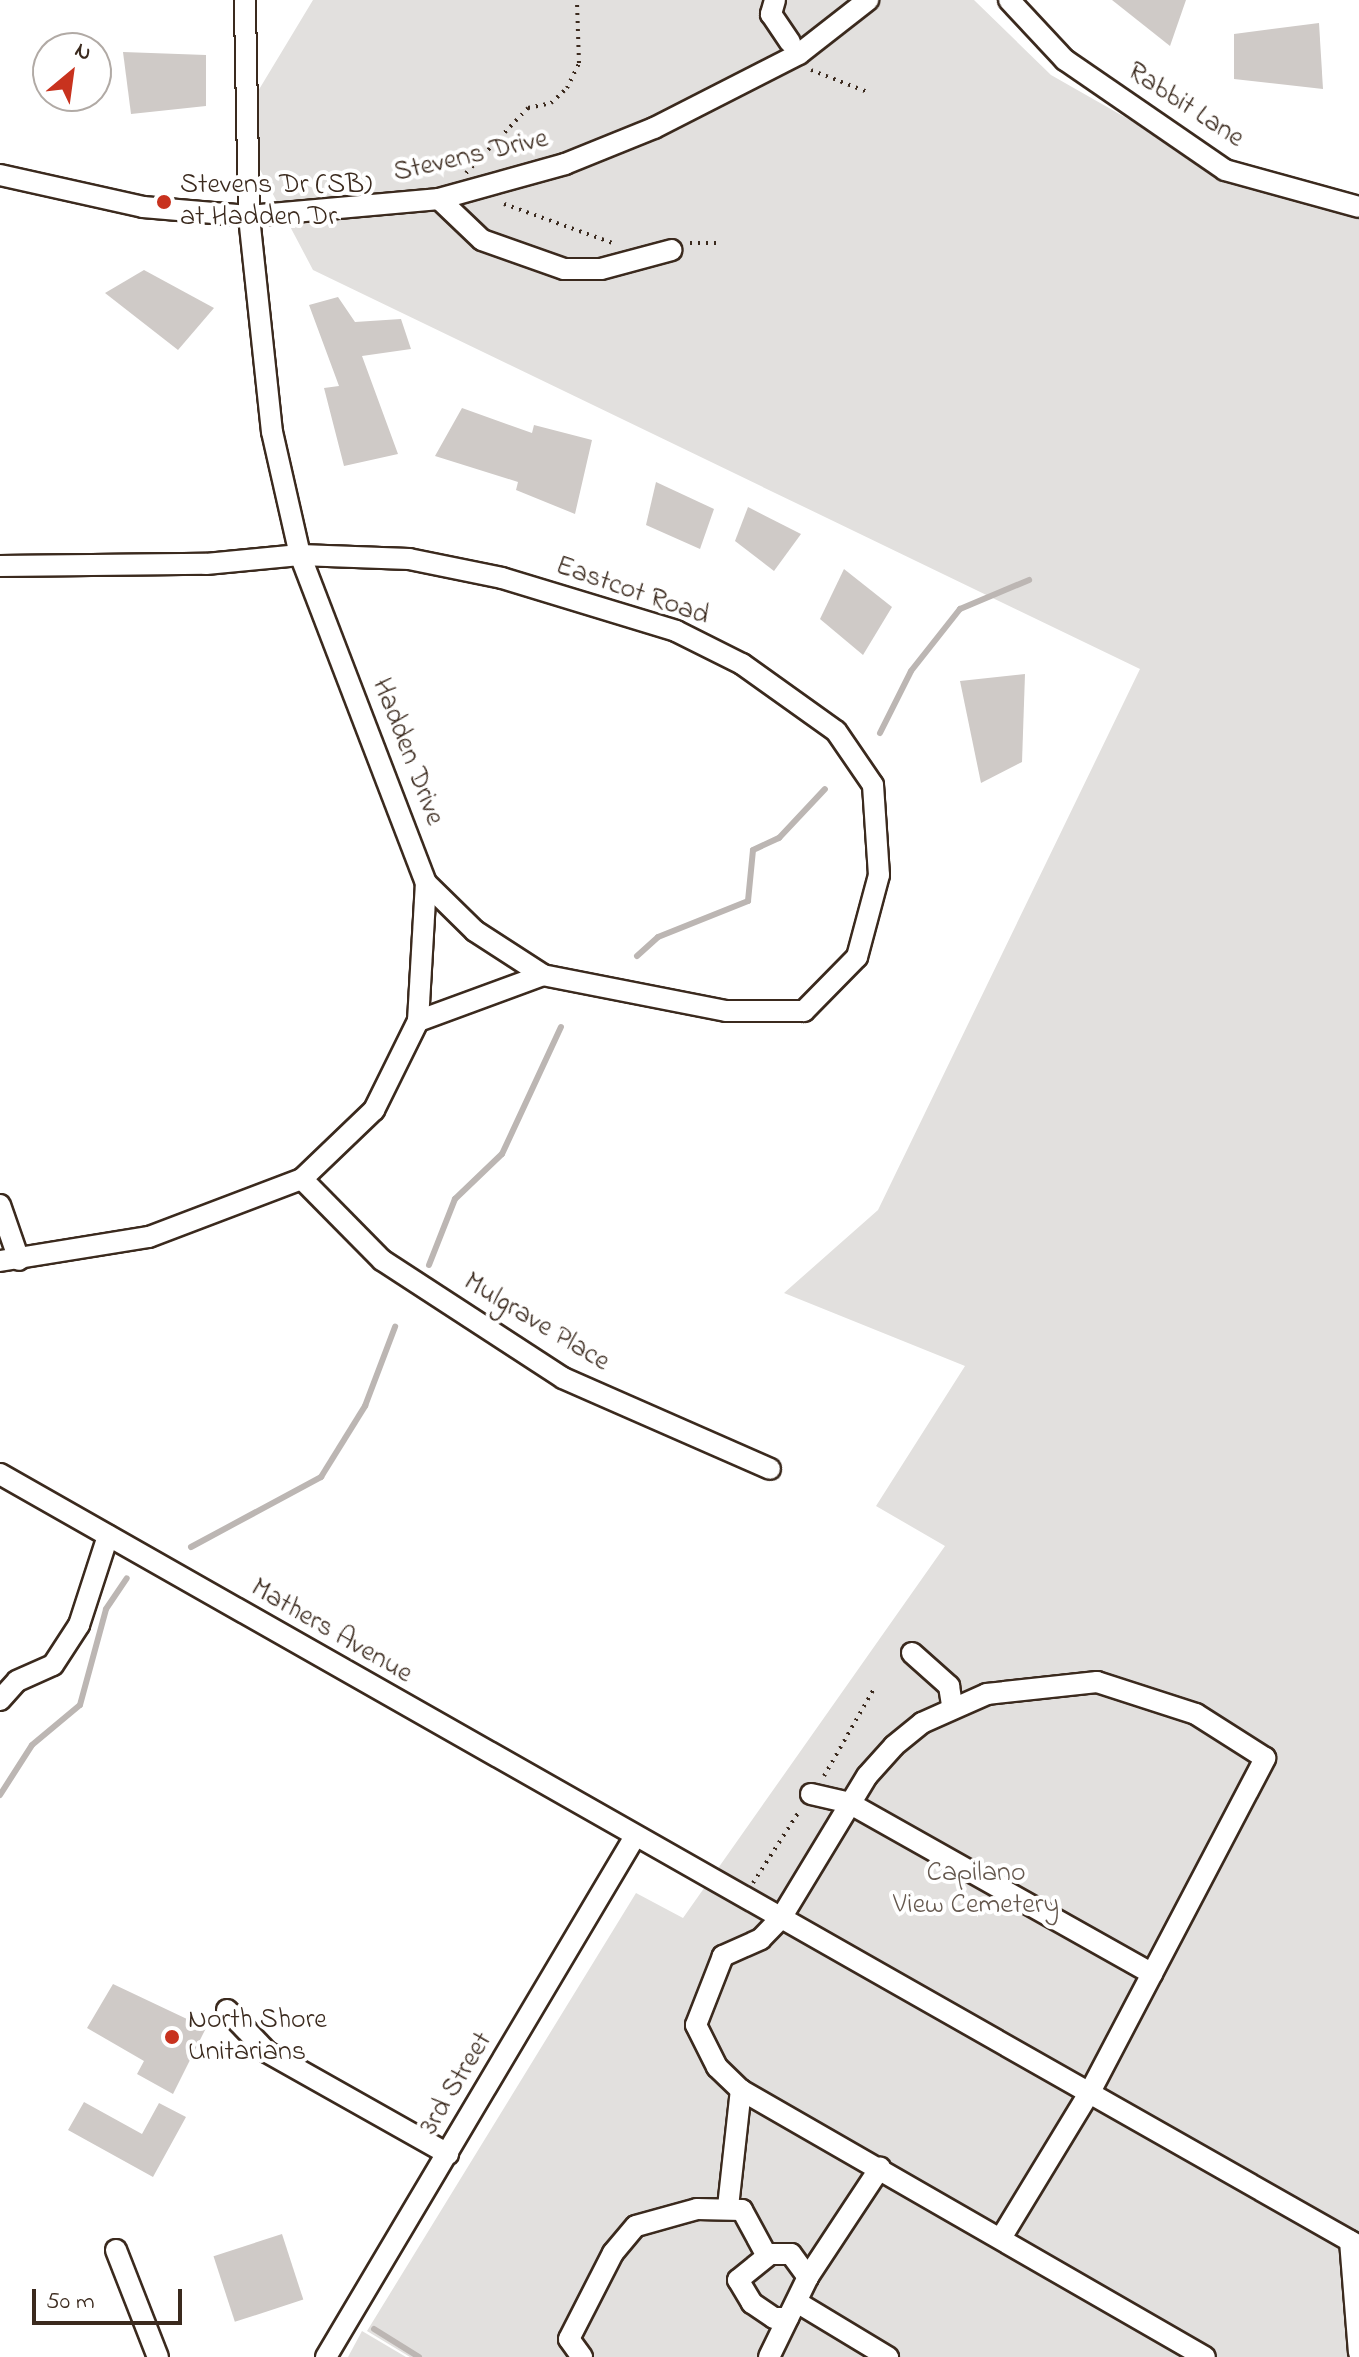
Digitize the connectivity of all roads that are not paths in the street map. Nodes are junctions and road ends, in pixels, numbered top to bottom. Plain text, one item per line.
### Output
1 (245, 0) edge
2 (775, 0) edge
3 (868, 0) edge
4 (1009, 0) edge
5 (790, 42) dead end
6 (0, 175) edge
7 (439, 199) junction
8 (1359, 207) edge
9 (249, 216) junction
10 (678, 246) road end
11 (300, 555) junction
12 (0, 566) edge
13 (426, 883) junction
14 (543, 975) junction
15 (418, 1021) junction
16 (302, 1179) junction
17 (0, 1205) edge
18 (10, 1260) edge
19 (770, 1469) dead end
20 (0, 1474) edge
21 (108, 1536) junction
22 (912, 1653) dead end
23 (0, 1700) edge
24 (952, 1706) junction
25 (811, 1794) road end
26 (849, 1803) junction
27 (634, 1838) junction
28 (781, 1918) junction
29 (1152, 1974) junction
30 (227, 2010) dead end
31 (741, 2090) junction
32 (1091, 2090) junction
33 (448, 2154) junction
34 (880, 2168) junction
35 (728, 2207) junction
36 (1001, 2238) junction
37 (1355, 2244) edge
38 (116, 2250) dead end
39 (767, 2256) junction
40 (808, 2277) junction
41 (794, 2311) junction
42 (1359, 2353) edge
43 (158, 2357) edge
44 (326, 2357) edge
45 (582, 2357) edge
46 (769, 2357) edge
47 (888, 2357) edge
48 (1205, 2357) edge

1 - 9 street, Hadden Drive
2 - 5 street
3 - 7 street, Stevens Drive
4 - 8 street, Rabbit Lane
6 - 9 street, Stevens Drive
7 - 9 street, Stevens Drive
7 - 10 street
9 - 11 street, Hadden Drive
11 - 12 street, Eastcot Road
11 - 13 street, Hadden Drive
11 - 14 street, Eastcot Road
13 - 14 street, Eastcot Road
13 - 15 street, Hadden Drive
14 - 15 street
15 - 16 street, Hadden Drive
16 - 18 street, Hadden Drive
16 - 19 street, Mulgrave Place
17 - 18 street
20 - 21 street, Mathers Avenue
21 - 23 street
21 - 27 street, Mathers Avenue
22 - 24 street
24 - 26 street
24 - 29 street
25 - 26 street
26 - 28 street
26 - 29 street
27 - 28 street, Mathers Avenue
27 - 33 street, 3rd Street
28 - 31 street
28 - 32 street, Mathers Avenue
29 - 32 street
30 - 33 street
31 - 34 street
31 - 35 street
32 - 36 street
32 - 37 street, Mathers Avenue
33 - 44 street, 3rd Street
34 - 36 street
34 - 40 street
35 - 39 street
35 - 45 street
36 - 48 street
37 - 42 street
38 - 43 street
39 - 40 street
39 - 41 street
40 - 41 street
41 - 46 street
41 - 47 street

